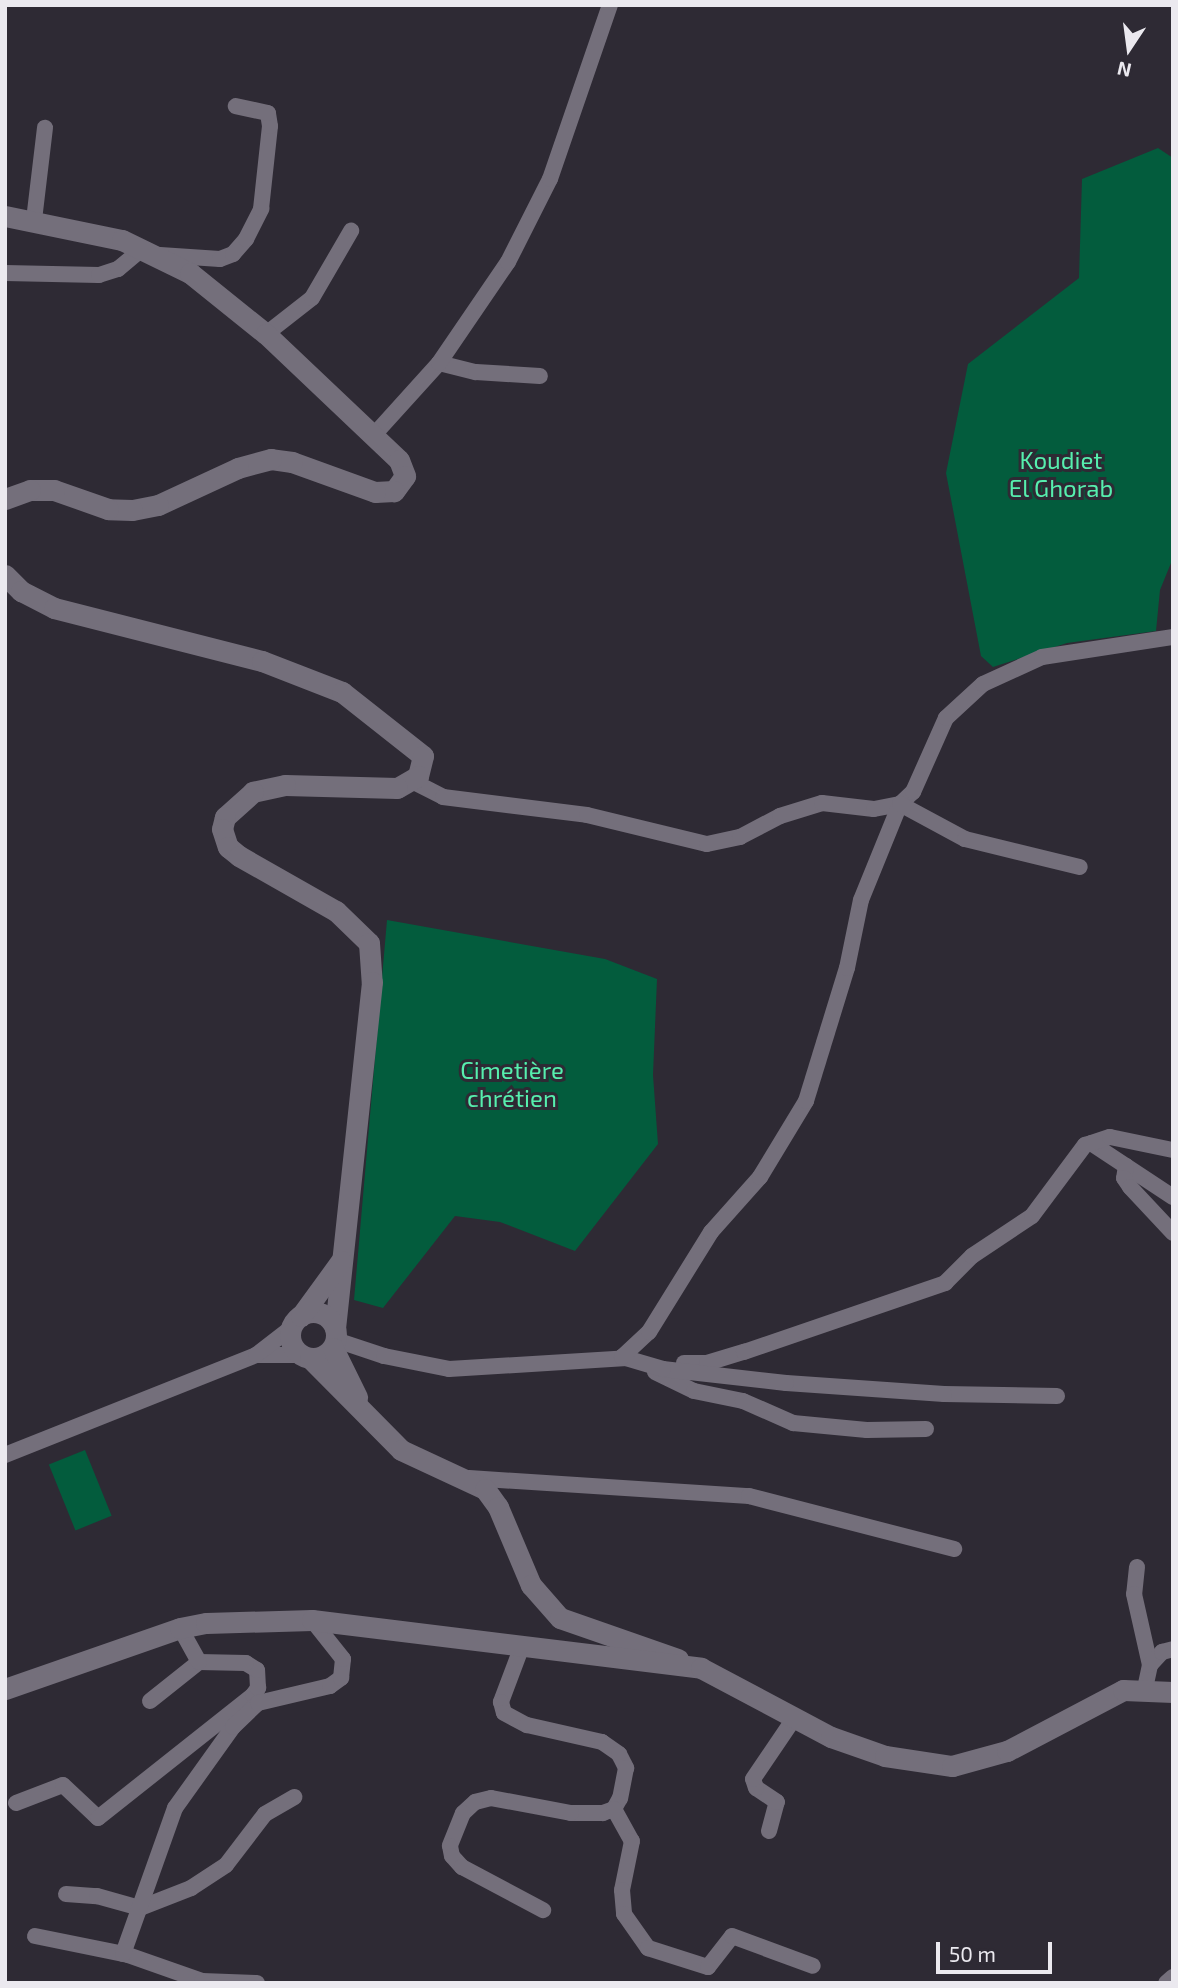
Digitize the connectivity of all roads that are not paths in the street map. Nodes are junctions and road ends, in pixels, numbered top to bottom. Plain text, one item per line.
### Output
1 (610, 5) edge
2 (236, 106) dead end
3 (45, 128) dead end
4 (5, 216) edge
5 (34, 220) junction
6 (351, 231) dead end
7 (149, 252) junction
8 (5, 273) edge
9 (266, 334) junction
10 (439, 363) junction
11 (540, 376) dead end
12 (373, 436) junction
13 (5, 499) edge
14 (5, 575) edge
15 (1173, 637) edge
16 (412, 781) junction
17 (900, 804) junction
18 (1080, 867) dead end
19 (1091, 1143) junction
20 (1173, 1150) edge
21 (1126, 1166) junction
22 (1173, 1197) edge
23 (1173, 1233) edge
24 (342, 1259) junction
25 (296, 1322) junction
26 (335, 1339) junction
27 (256, 1355) junction
28 (306, 1357) junction
29 (622, 1357) junction
30 (645, 1364) junction
31 (1057, 1396) dead end
32 (365, 1415) junction
33 (926, 1429) dead end
34 (5, 1455) edge
35 (469, 1478) junction
36 (954, 1549) dead end
37 (1137, 1567) dead end
38 (312, 1620) junction
39 (180, 1628) junction
40 (522, 1646) junction
41 (1173, 1649) edge
42 (199, 1662) junction
43 (1150, 1665) junction
44 (701, 1668) junction
45 (5, 1689) edge
46 (1144, 1689) junction
47 (1173, 1692) edge
48 (150, 1701) dead end
49 (796, 1717) junction
50 (293, 1797) dead end
51 (16, 1803) dead end
52 (614, 1809) junction
53 (769, 1831) dead end
54 (66, 1894) dead end
55 (139, 1908) junction
56 (543, 1910) dead end
57 (35, 1936) dead end
58 (122, 1954) junction
59 (813, 1966) dead end
60 (1173, 1977) edge
61 (202, 1982) edge
62 (257, 1983) edge
63 (1166, 1983) edge

1 - 10 street
2 - 7 street
3 - 5 street
4 - 5 main road
5 - 7 main road
6 - 9 street
7 - 8 street
7 - 9 main road
9 - 12 main road
10 - 11 street
10 - 12 street
12 - 13 main road
14 - 16 main road
15 - 17 street
16 - 17 street
16 - 24 main road
17 - 18 street
17 - 29 street
19 - 20 street
19 - 21 street
19 - 29 street
21 - 22 street
21 - 23 street
24 - 25 main road
24 - 26 main road
25 - 26 main road
25 - 27 street
25 - 28 main road
26 - 28 main road
26 - 29 street
26 - 32 main road
27 - 28 street
27 - 34 street
28 - 32 main road
29 - 30 street
30 - 31 street
30 - 33 street
32 - 35 main road
35 - 36 street
35 - 44 main road
37 - 43 street
38 - 39 main road
38 - 40 main road
38 - 55 street
39 - 42 street
39 - 45 main road
40 - 44 main road
40 - 52 street
41 - 43 street
42 - 48 street
42 - 51 street
43 - 46 street
44 - 49 main road
46 - 47 main road
46 - 49 main road
49 - 53 street
50 - 55 street
52 - 56 street
52 - 59 street
54 - 55 street
55 - 58 street
57 - 58 street
58 - 61 street
60 - 63 street
61 - 62 street

